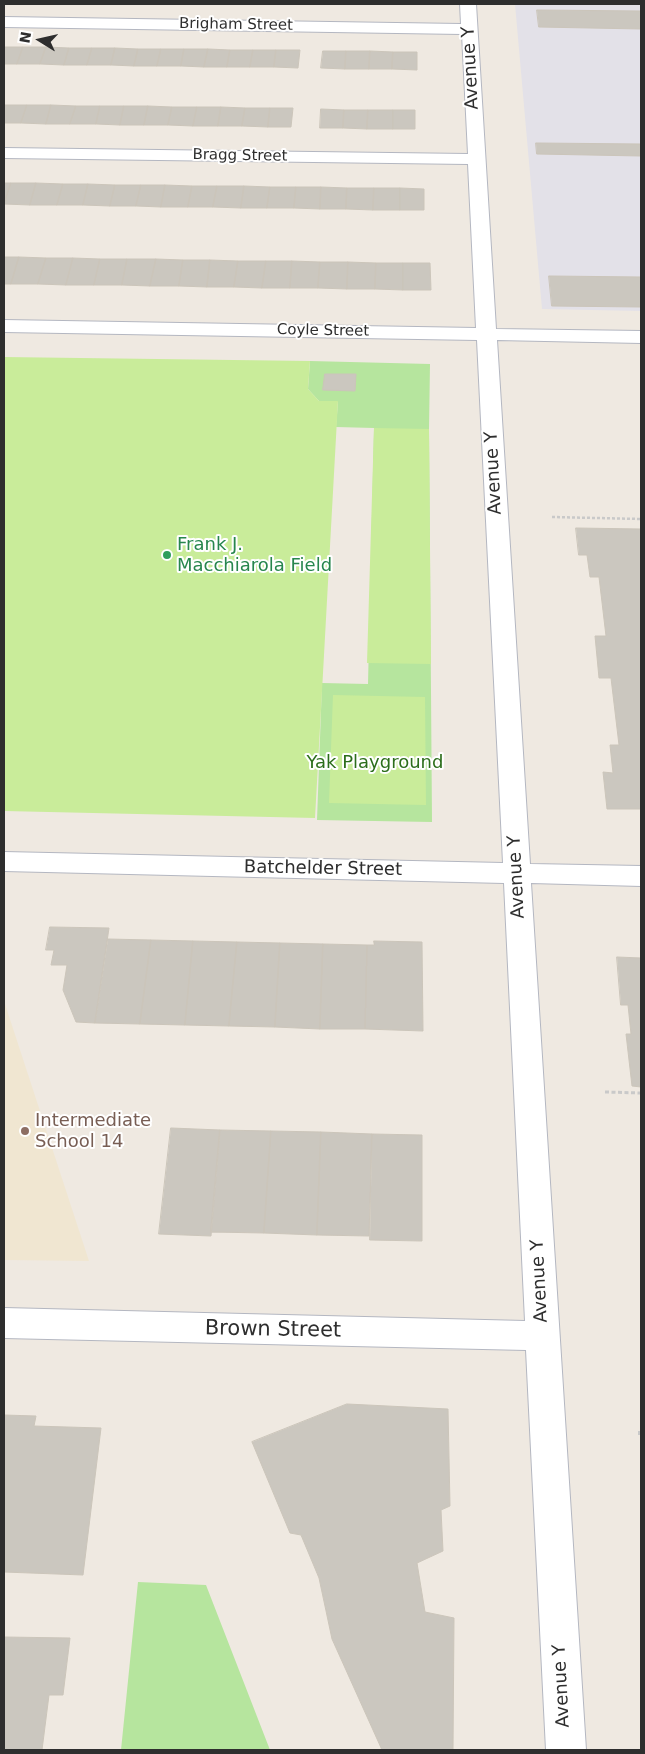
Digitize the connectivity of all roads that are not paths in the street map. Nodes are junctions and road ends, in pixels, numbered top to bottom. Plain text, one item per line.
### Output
1 (468, 16) edge
2 (4, 22) edge
3 (4, 153) edge
4 (476, 159) junction
5 (4, 326) edge
6 (486, 334) junction
7 (641, 336) edge
8 (4, 862) edge
9 (517, 874) junction
10 (641, 876) edge
11 (4, 1323) edge
12 (543, 1336) junction
13 (566, 1750) edge

1 - 2 street, Brigham Street
1 - 4 street, Avenue Y
3 - 4 street, Bragg Street
4 - 6 street, Avenue Y
5 - 6 street, Coyle Street
6 - 7 street, Coyle Street
6 - 9 street, Avenue Y
8 - 9 street, Batchelder Street
9 - 10 street, Batchelder Street
9 - 12 street, Avenue Y
11 - 12 street, Brown Street
12 - 13 street, Avenue Y

